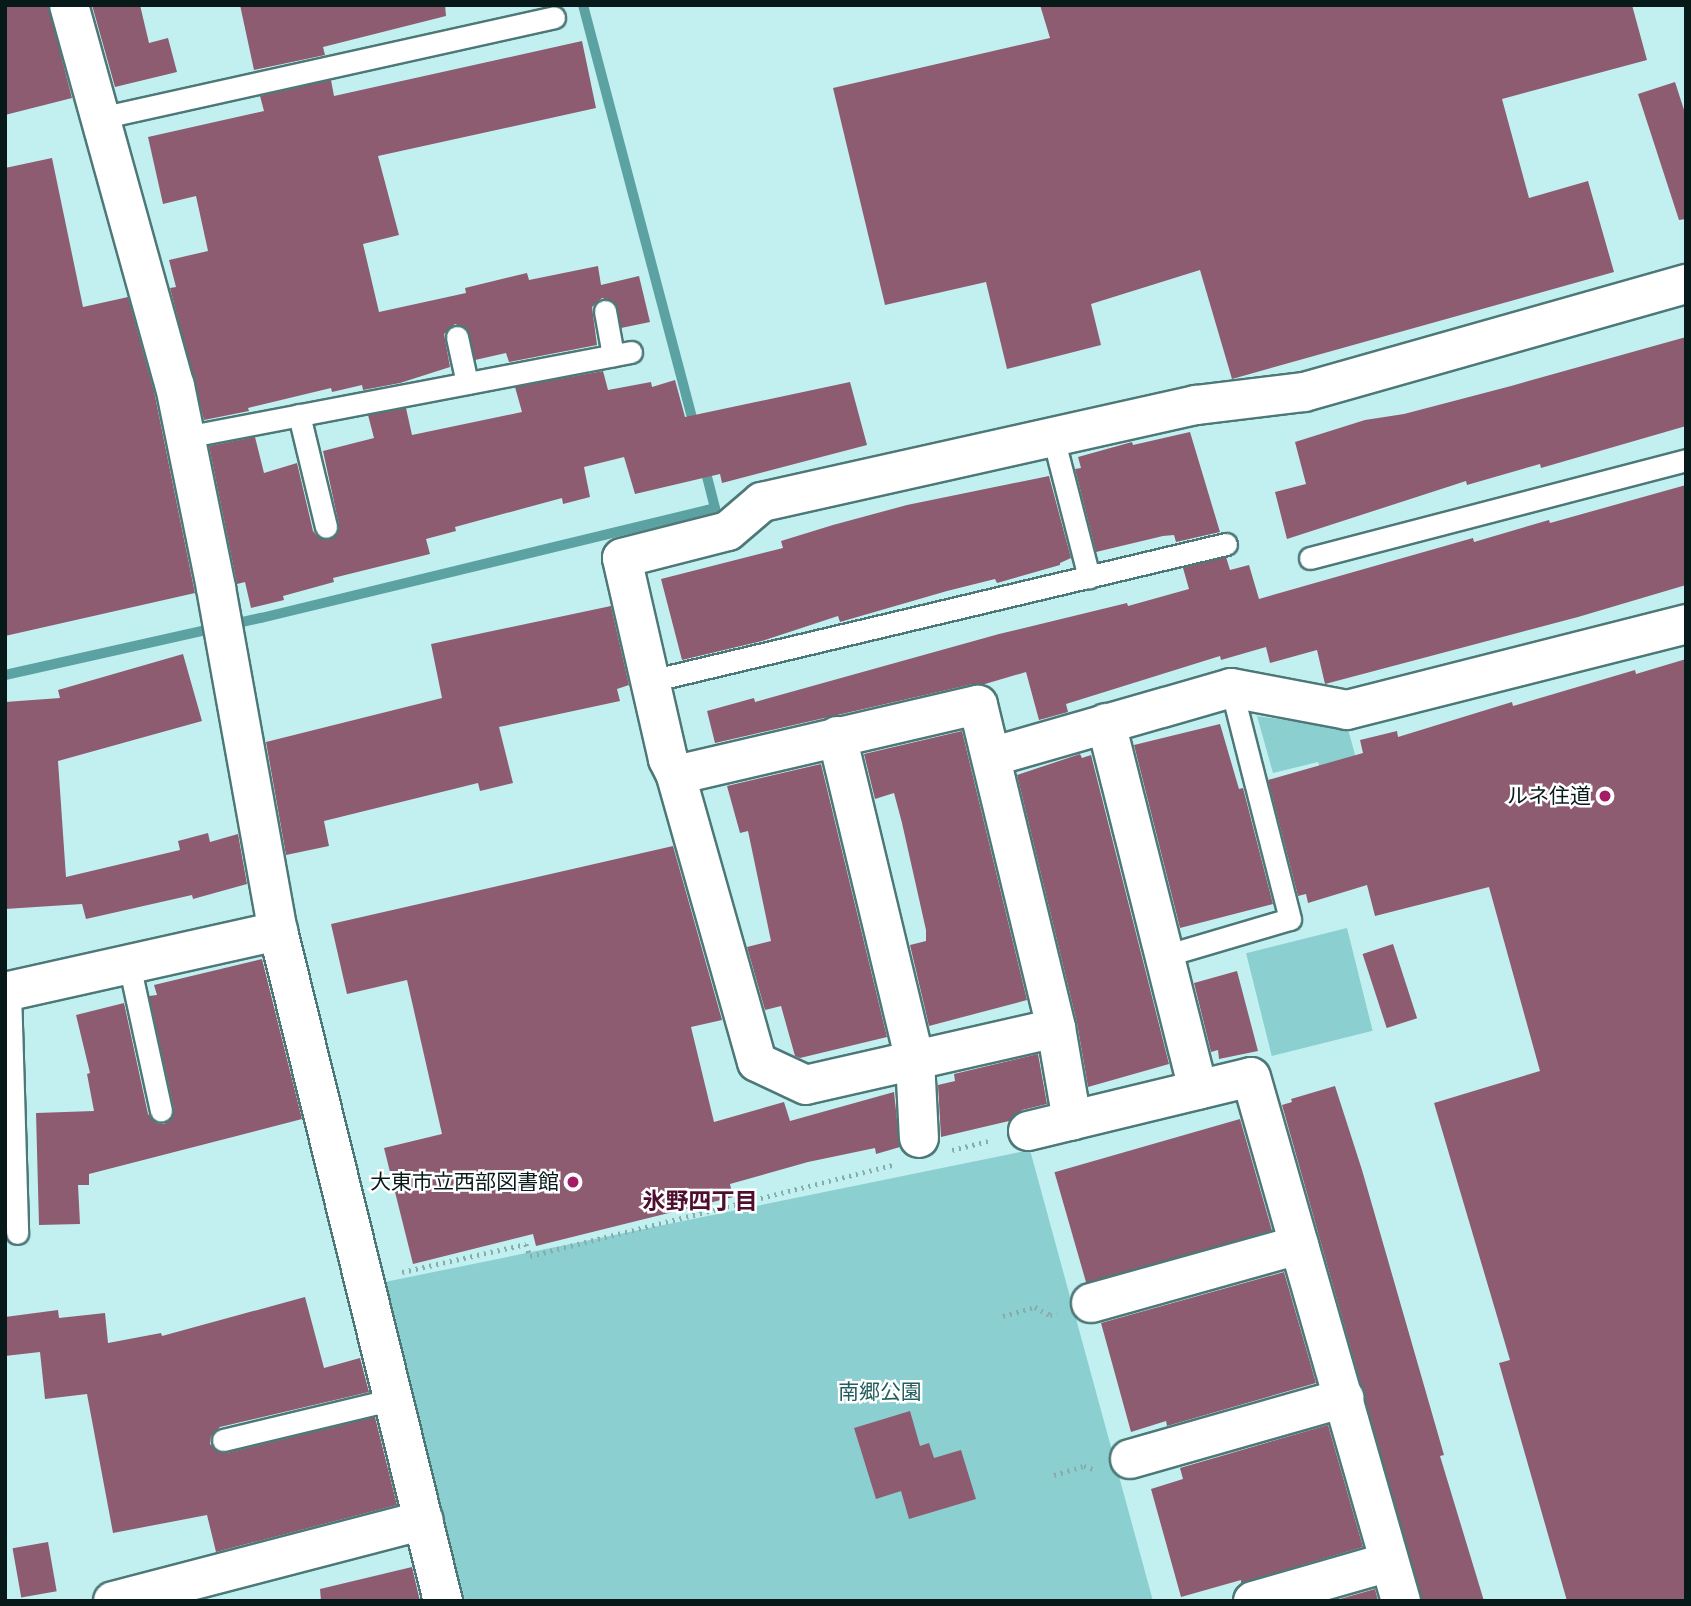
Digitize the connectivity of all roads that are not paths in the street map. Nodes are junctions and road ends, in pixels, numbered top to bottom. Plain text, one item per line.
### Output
1 (69, 5) edge
2 (554, 18) dead end
3 (100, 118) junction
4 (1686, 284) edge
5 (605, 311) dead end
6 (457, 337) dead end
7 (467, 383) junction
8 (299, 415) junction
9 (185, 437) junction
10 (1053, 437) junction
11 (1686, 460) edge
12 (326, 527) dead end
13 (1226, 544) dead end
14 (1310, 558) dead end
15 (1089, 577) junction
16 (1686, 624) edge
17 (650, 681) junction
18 (1231, 688) junction
19 (1106, 723) junction
20 (837, 736) junction
21 (991, 757) junction
22 (676, 775) junction
23 (278, 931) junction
24 (1164, 956) junction
25 (129, 964) junction
26 (7, 992) edge
27 (1056, 1028) junction
28 (915, 1060) junction
29 (1198, 1090) junction
30 (161, 1111) dead end
31 (1072, 1121) junction
32 (1028, 1132) road end
33 (921, 1151) road end
34 (17, 1233) dead end
35 (1299, 1245) junction
36 (1091, 1303) road end
37 (1344, 1398) junction
38 (394, 1399) junction
39 (223, 1440) dead end
40 (1130, 1459) dead end
41 (424, 1520) junction
42 (1389, 1562) junction
43 (113, 1601) edge
44 (443, 1601) edge
45 (1253, 1601) edge
46 (1401, 1601) edge

1 - 3 street
2 - 3 lane
3 - 9 street
4 - 10 street
5 - 7 lane
6 - 7 lane
7 - 8 lane
8 - 9 lane
8 - 12 lane
9 - 23 street
10 - 15 lane
10 - 17 street
11 - 14 lane
13 - 15 lane
15 - 17 lane
16 - 18 street
17 - 22 street
18 - 19 street
18 - 24 lane
19 - 21 street
19 - 24 street
20 - 21 street
20 - 22 street
20 - 28 street
21 - 27 street
22 - 28 street
23 - 25 street
23 - 38 street
24 - 29 street
25 - 26 street
25 - 30 lane
26 - 34 lane
27 - 28 street
27 - 31 street
28 - 33 street
29 - 31 street
29 - 35 street
31 - 32 street
35 - 36 street
35 - 37 street
37 - 40 street
37 - 42 street
38 - 39 lane
38 - 41 street
41 - 43 street
41 - 44 street
42 - 45 street
42 - 46 street

